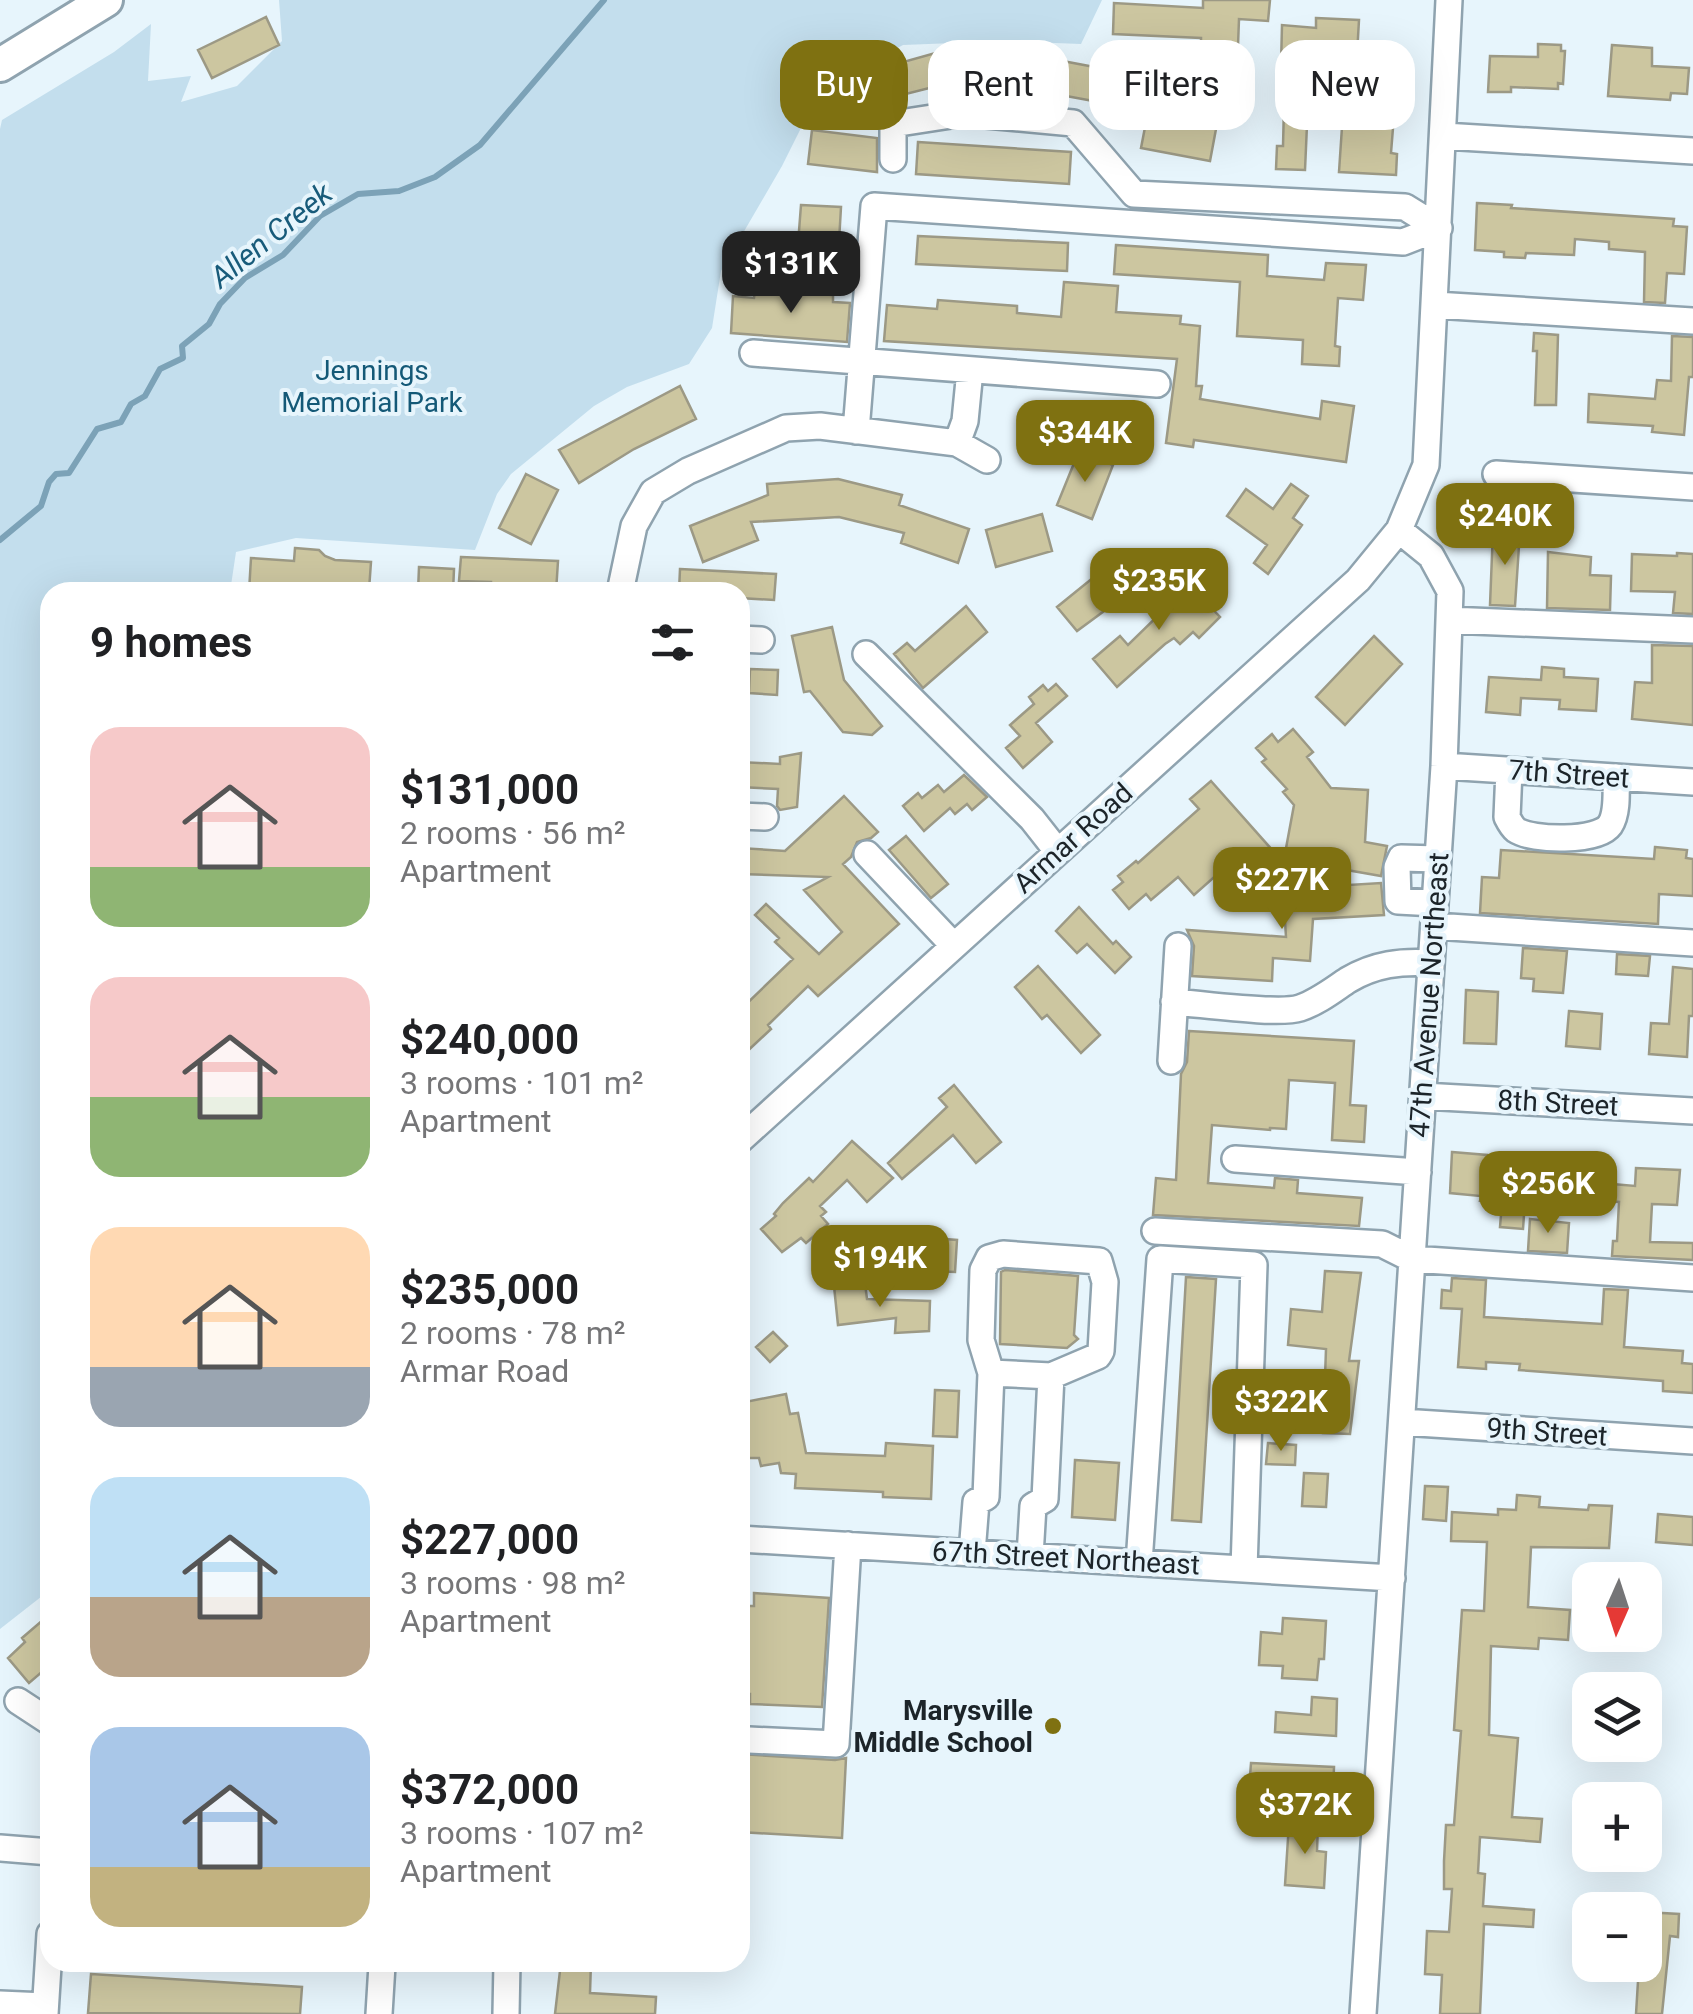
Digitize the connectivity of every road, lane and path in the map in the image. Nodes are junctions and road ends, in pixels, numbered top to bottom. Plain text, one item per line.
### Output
1 (106, 0) edge
2 (1449, 0) edge
3 (0, 65) edge
4 (1444, 136) junction
5 (1693, 151) edge
6 (892, 159) dead end
7 (1439, 228) junction
8 (1435, 305) junction
9 (1693, 321) edge
10 (753, 353) dead end
11 (861, 362) junction
12 (970, 370) junction
13 (1157, 384) dead end
14 (856, 431) junction
15 (956, 443) junction
16 (987, 460) dead end
17 (1496, 474) dead end
18 (1693, 487) edge
19 (1399, 530) junction
20 (622, 582) edge
21 (1450, 620) junction
22 (1693, 630) edge
23 (866, 654) dead end
24 (1444, 766) junction
25 (1509, 770) junction
26 (1616, 777) junction
27 (1693, 782) edge
28 (1058, 852) junction
29 (868, 854) dead end
30 (1438, 858) junction
31 (1434, 914) junction
32 (1693, 943) edge
33 (954, 946) junction
34 (1178, 946) dead end
35 (1432, 963) junction
36 (1174, 1002) junction
37 (1170, 1061) dead end
38 (1423, 1096) junction
39 (1693, 1111) edge
40 (750, 1131) edge
41 (1235, 1159) dead end
42 (1418, 1172) junction
43 (1155, 1231) dead end
44 (1412, 1259) junction
45 (1693, 1278) edge
46 (991, 1373) junction
47 (1051, 1376) junction
48 (1402, 1422) junction
49 (1693, 1441) edge
50 (750, 1540) edge
51 (848, 1545) junction
52 (972, 1553) junction
53 (1030, 1556) junction
54 (1139, 1563) junction
55 (1244, 1569) junction
56 (1392, 1578) junction
57 (18, 1701) dead end
58 (40, 1715) edge
59 (750, 1740) edge
60 (0, 1848) edge
61 (40, 1851) edge
62 (48, 1972) edge
63 (382, 1972) edge
64 (507, 1972) edge
65 (0, 2004) edge
66 (45, 2010) edge
67 (379, 2014) edge
68 (506, 2014) edge
69 (1363, 2014) edge

1 - 3 main road
2 - 4 street
4 - 5 street
4 - 7 street
6 - 7 street
7 - 8 street
7 - 11 street
8 - 9 street
8 - 19 street
10 - 11 street
11 - 12 street
11 - 14 street
12 - 13 street
12 - 15 street
14 - 15 street
14 - 20 street
15 - 16 street
17 - 18 street
19 - 21 street, 47th Avenue Northeast
19 - 28 street, Armar Road
21 - 22 street
21 - 24 street, 47th Avenue Northeast
23 - 28 street
24 - 25 street, 7th Street
24 - 30 street, 47th Avenue Northeast
25 - 26 street, 7th Street
25 - 26 street
26 - 27 street, 7th Street
28 - 33 street, Armar Road
29 - 33 street
30 - 31 street, 47th Avenue Northeast
30 - 31 street
31 - 32 street
31 - 35 street, 47th Avenue Northeast
33 - 40 street, Armar Road
34 - 36 street
35 - 36 street
35 - 38 street, 47th Avenue Northeast
36 - 37 street
38 - 39 street, 8th Street
38 - 42 street, 47th Avenue Northeast
41 - 42 street
42 - 44 street, 47th Avenue Northeast
43 - 44 street
44 - 45 street
44 - 48 street, 47th Avenue Northeast
46 - 47 street
46 - 47 street
46 - 52 street
47 - 53 street
48 - 49 street, 9th Street
48 - 56 street, 47th Avenue Northeast
50 - 51 street, 67th Street Northeast
51 - 52 street, 67th Street Northeast
51 - 59 street
52 - 53 street, 67th Street Northeast
53 - 54 street, 67th Street Northeast
54 - 55 street, 67th Street Northeast
54 - 55 street
55 - 56 street, 67th Street Northeast
56 - 69 street, 47th Avenue Northeast
57 - 58 street
60 - 61 street
62 - 66 street
63 - 67 street
64 - 68 street
65 - 66 street

